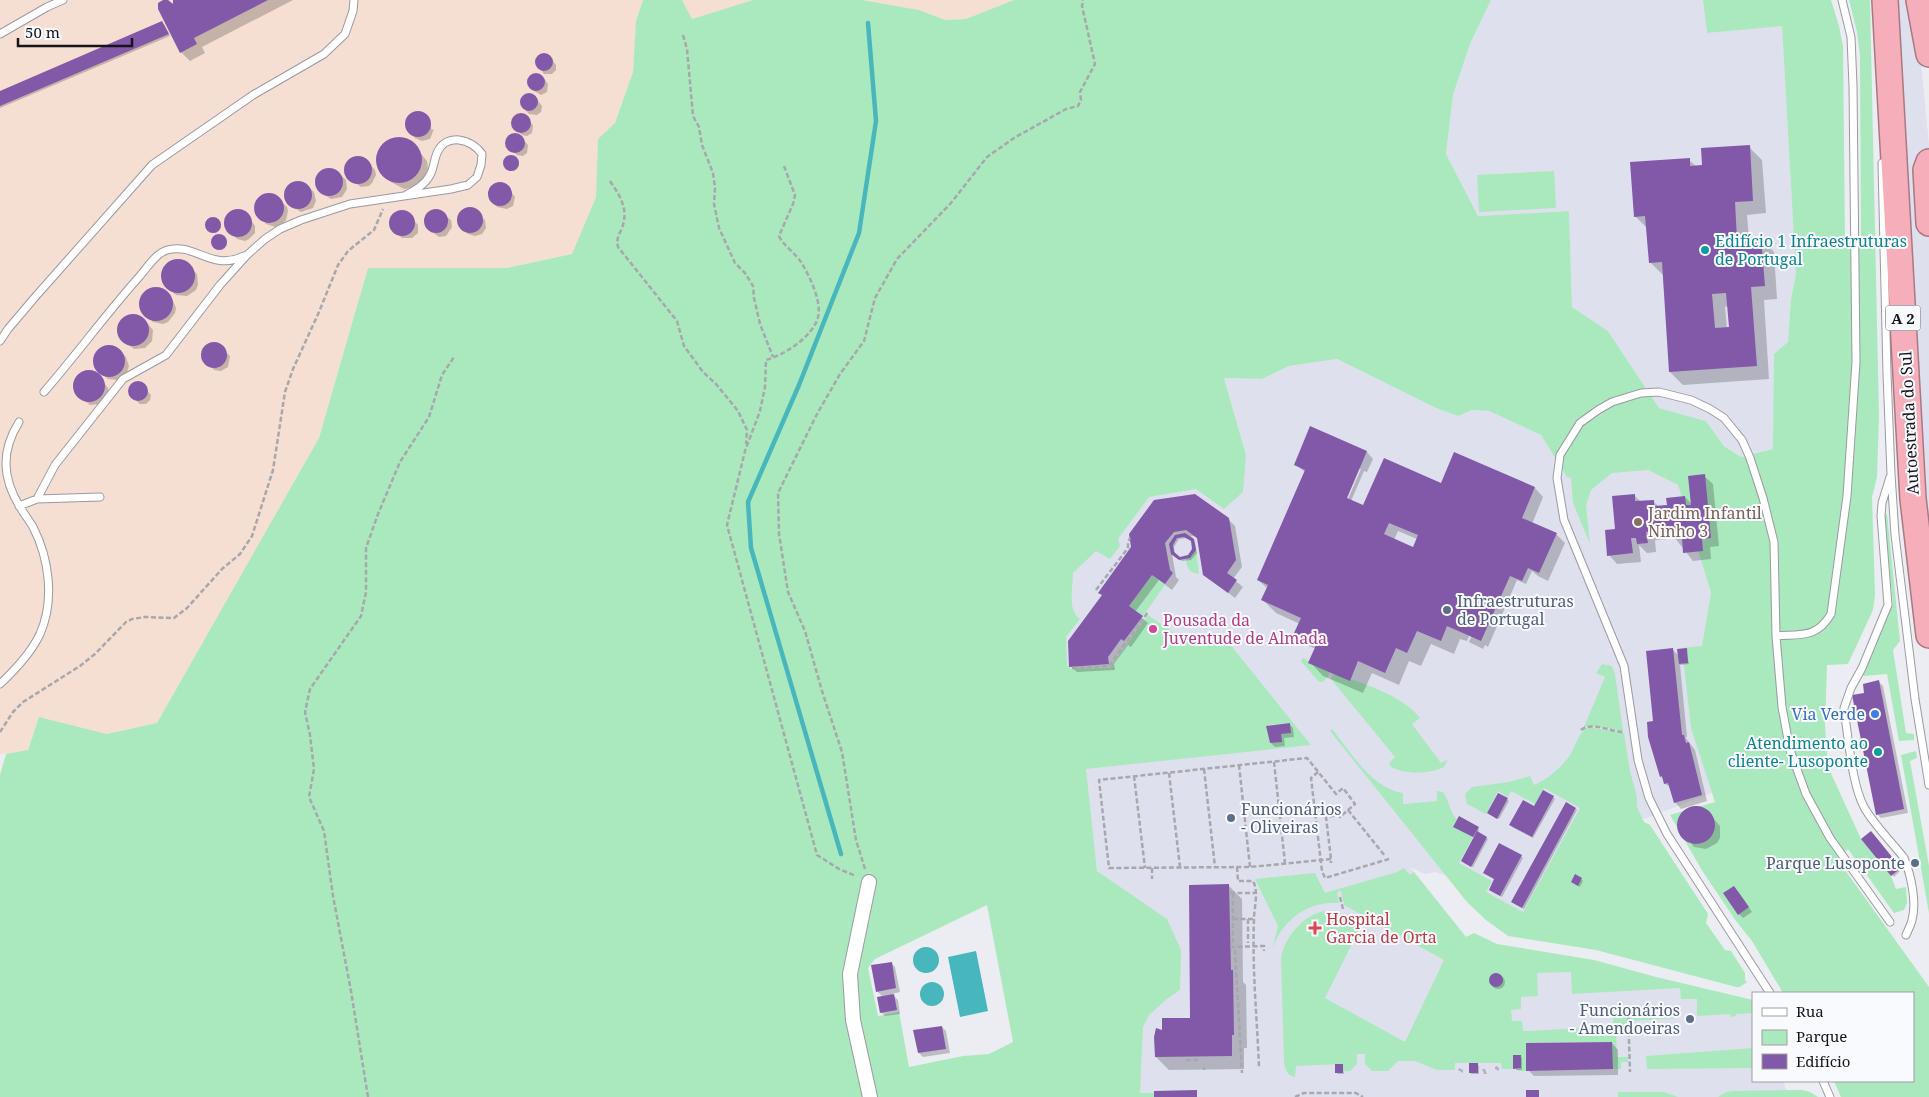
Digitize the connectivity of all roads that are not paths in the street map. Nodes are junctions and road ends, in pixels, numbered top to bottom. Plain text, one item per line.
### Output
1 (63, 0) edge
2 (354, 0) edge
3 (1842, 0) edge
4 (1885, 0) edge
5 (1920, 0) edge
6 (1929, 7) edge
7 (0, 34) edge
8 (1929, 54) edge
9 (1883, 116) dead end
10 (1882, 154) dead end
11 (1929, 162) edge
12 (406, 196) junction
13 (1929, 223) edge
14 (247, 255) junction
15 (0, 341) edge
16 (44, 392) dead end
17 (19, 422) dead end
18 (1891, 474) junction
19 (100, 497) dead end
20 (37, 499) junction
21 (19, 506) junction
22 (1929, 635) edge
23 (1776, 636) junction
24 (0, 684) edge
25 (1929, 785) edge
26 (869, 882) road end
27 (1890, 922) dead end
28 (1906, 935) dead end
29 (1769, 992) edge
30 (1823, 1082) edge
31 (870, 1097) edge
32 (1830, 1097) edge

1 - 7 lane
2 - 15 lane
3 - 23 lane
4 - 9 lane
4 - 22 highway, Autoestrada do Sul / A 2
5 - 6 lane
5 - 8 highway
10 - 18 lane
11 - 13 highway
12 - 12 lane
12 - 14 lane
14 - 16 lane
14 - 20 lane
17 - 21 lane
18 - 25 lane
18 - 28 lane
19 - 20 lane
20 - 21 lane
21 - 24 lane
23 - 27 lane
23 - 29 lane
26 - 31 street
30 - 32 lane

